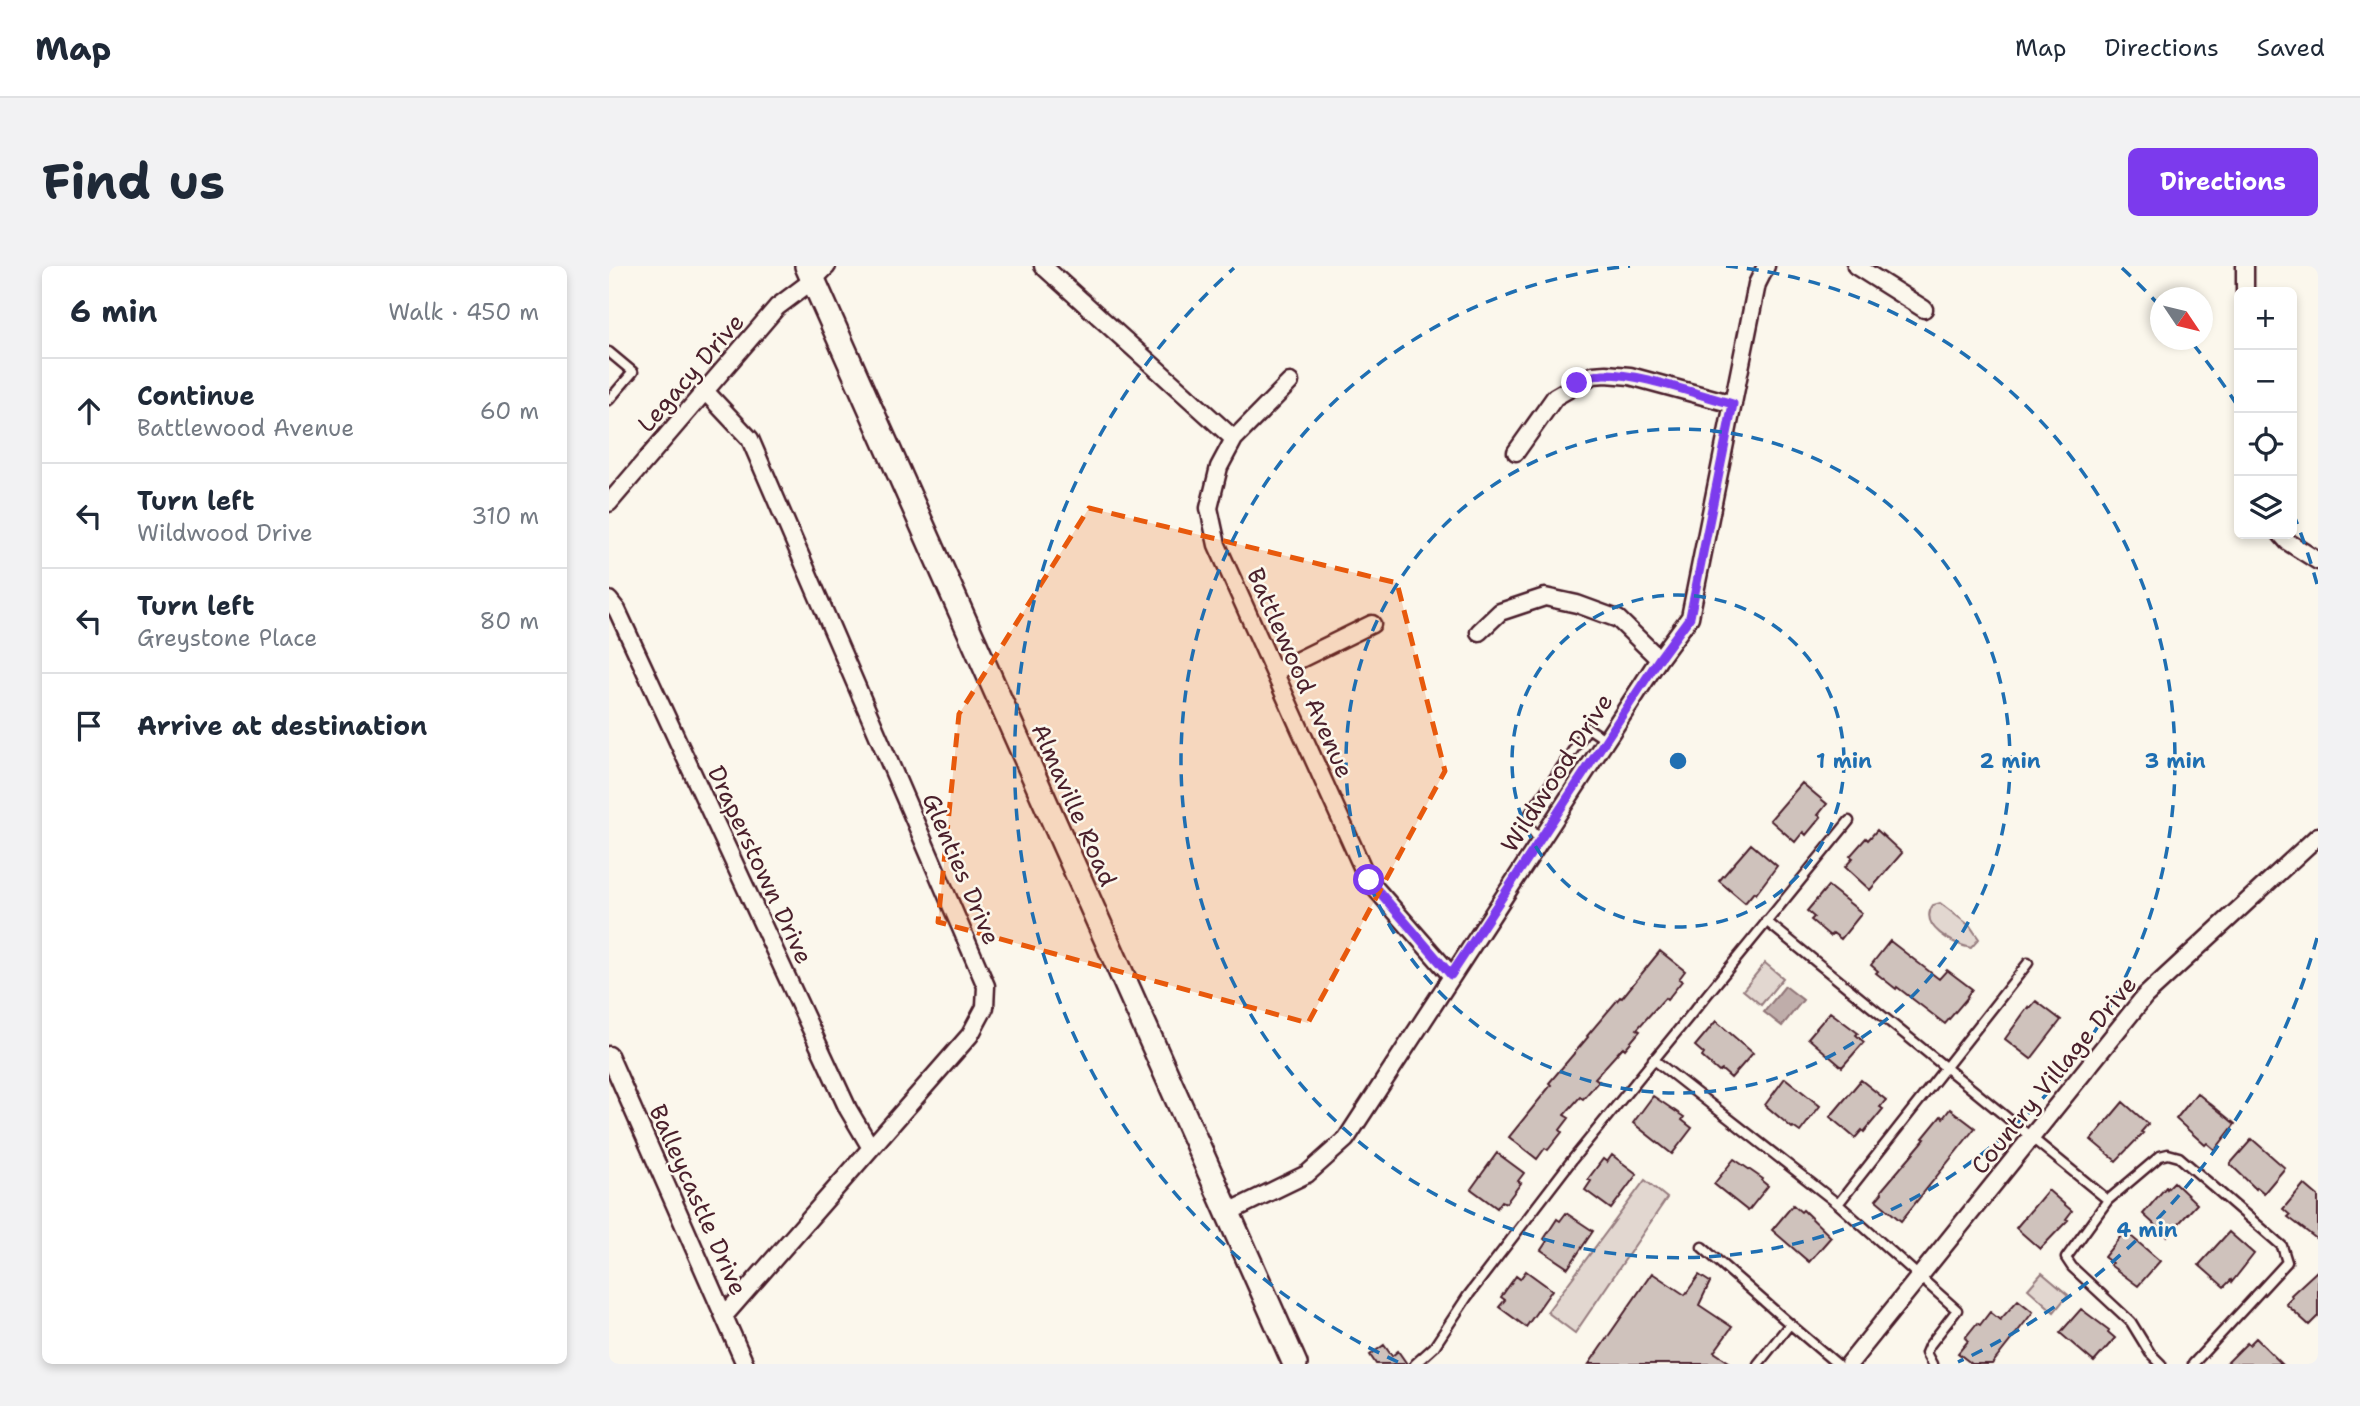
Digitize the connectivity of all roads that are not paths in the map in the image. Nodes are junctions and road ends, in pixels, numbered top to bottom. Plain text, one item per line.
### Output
1 (1043, 266) edge
2 (1766, 266) edge
3 (1856, 266) edge
4 (2245, 266) edge
5 (816, 271) edge
6 (2245, 287) edge
7 (1924, 309) dead end
8 (609, 352) edge
9 (1290, 382) dead end
10 (705, 391) junction
11 (609, 400) edge
12 (1733, 404) junction
13 (1234, 439) junction
14 (1516, 452) dead end
15 (609, 503) edge
16 (2285, 539) edge
17 (2318, 561) edge
18 (609, 600) edge
19 (1372, 624) dead end
20 (1479, 632) dead end
21 (1659, 659) junction
22 (1276, 671) junction
23 (1606, 740) junction
24 (1849, 821) dead end
25 (2318, 836) edge
26 (1540, 841) junction
27 (1766, 921) junction
28 (2028, 963) dead end
29 (1451, 975) junction
30 (609, 1055) edge
31 (1653, 1059) junction
32 (1946, 1068) junction
33 (2031, 1138) junction
34 (871, 1148) junction
35 (2108, 1200) junction
36 (1838, 1204) junction
37 (1227, 1213) junction
38 (1702, 1247) dead end
39 (1920, 1277) junction
40 (724, 1316) junction
41 (1790, 1324) junction
42 (1854, 1362) edge
43 (745, 1364) edge
44 (1295, 1364) edge
45 (1415, 1364) edge
46 (1758, 1364) edge
47 (1837, 1364) edge
48 (1932, 1364) edge
49 (2161, 1364) edge
50 (2193, 1364) edge

1 - 13 street
2 - 12 street, Wildwood Drive
3 - 7 street
4 - 6 street
5 - 10 street, Legacy Drive
5 - 37 street, Almaville Road
8 - 11 lane
9 - 13 street, Battlewood Avenue
10 - 15 street, Legacy Drive
10 - 34 street, Glenties Drive
12 - 14 street
12 - 21 street, Wildwood Drive
13 - 22 street, Battlewood Avenue
16 - 17 street
18 - 34 street, Draperstown Drive
19 - 22 street
20 - 21 street
21 - 23 street, Wildwood Drive
22 - 29 street, Battlewood Avenue
23 - 26 street, Wildwood Drive
23 - 26 lane
24 - 27 lane
25 - 33 street, Country Village Drive
26 - 29 street, Wildwood Drive
27 - 31 lane
27 - 32 lane
28 - 32 lane
29 - 37 street, Wildwood Drive
30 - 40 street, Balleycastle Drive
31 - 36 lane
31 - 45 lane
32 - 33 lane
32 - 36 lane
33 - 35 lane
33 - 39 street, Country Village Drive
34 - 40 street, Glenties Drive
35 - 49 lane
35 - 50 lane
36 - 39 lane
37 - 44 street, Almaville Road
38 - 41 lane
39 - 42 street, Country Village Drive
39 - 48 lane
40 - 43 street, Balleycastle Drive
41 - 46 lane
41 - 47 lane

